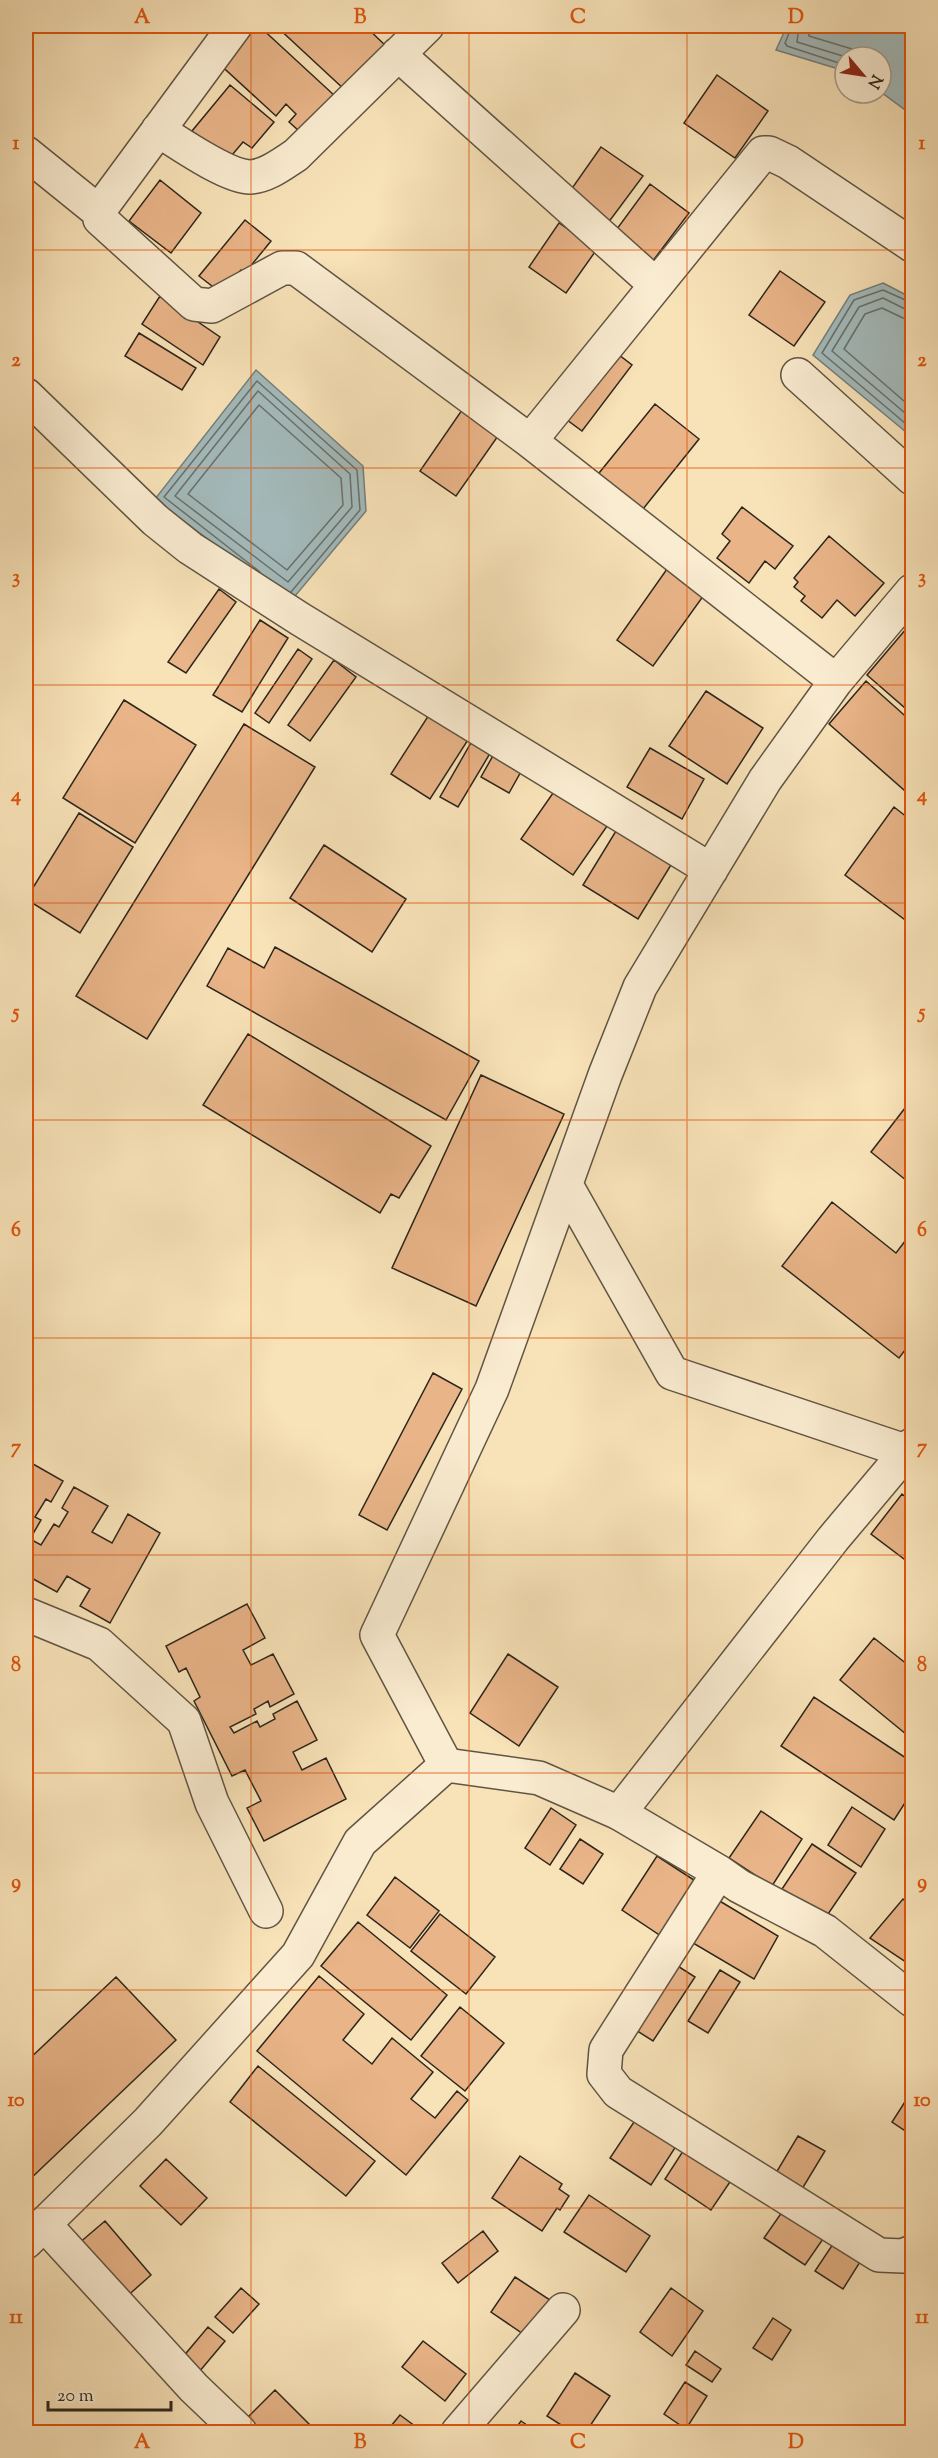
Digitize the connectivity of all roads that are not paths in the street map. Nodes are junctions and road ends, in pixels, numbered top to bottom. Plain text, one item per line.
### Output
1 (235, 26) edge
2 (427, 26) edge
3 (398, 54) junction
4 (158, 130) junction
5 (26, 153) edge
6 (99, 212) junction
7 (912, 245) edge
8 (656, 285) junction
9 (798, 375) dead end
10 (26, 395) edge
11 (530, 441) junction
12 (912, 478) edge
13 (912, 591) edge
14 (836, 681) junction
15 (711, 870) junction
16 (566, 1185) junction
17 (910, 1449) edge
18 (26, 1614) edge
19 (446, 1765) junction
20 (619, 1813) junction
21 (719, 1872) junction
22 (266, 1911) dead end
23 (912, 2000) edge
24 (35, 2233) edge
25 (912, 2252) edge
26 (562, 2310) dead end
27 (240, 2433) edge
28 (458, 2433) edge

1 - 4 street
2 - 3 street
3 - 4 street
3 - 8 street
4 - 6 street
5 - 6 street
6 - 11 street
7 - 8 street
8 - 11 street
9 - 12 street
10 - 15 street
11 - 14 street
13 - 14 street
14 - 15 street
15 - 16 street
16 - 17 street
16 - 19 street
17 - 20 street
18 - 22 street
19 - 20 street
19 - 24 street
20 - 21 street
21 - 23 street
21 - 25 street
24 - 27 street
26 - 28 street

